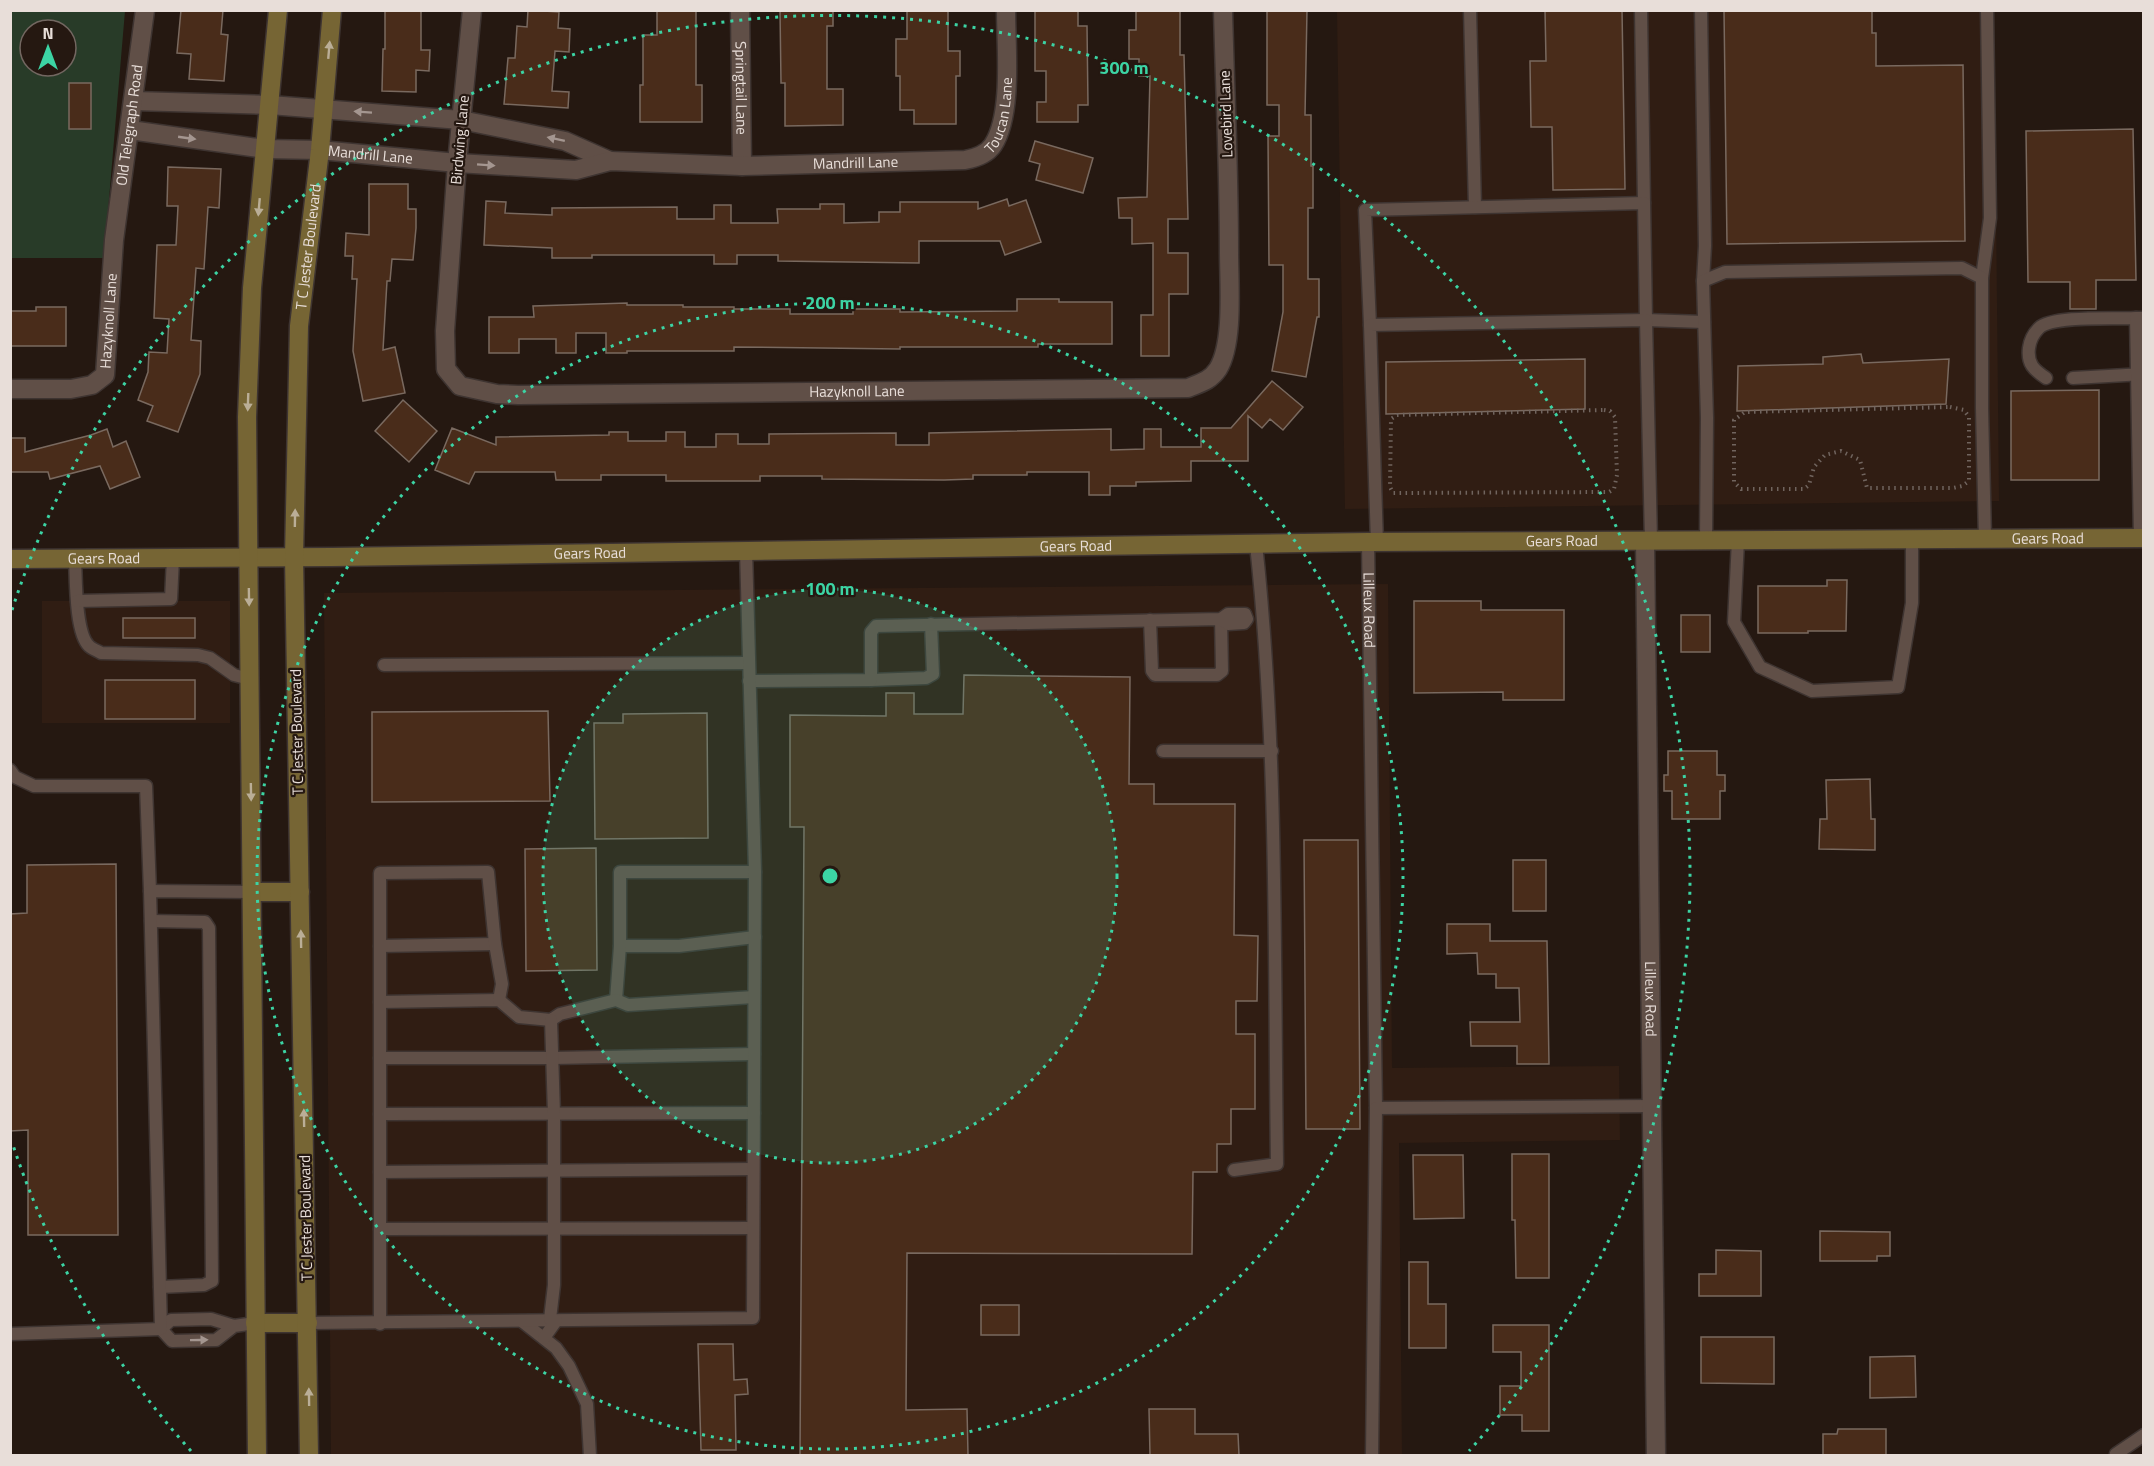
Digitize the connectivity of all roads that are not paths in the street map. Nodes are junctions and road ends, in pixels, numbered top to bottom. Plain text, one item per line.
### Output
1 (145, 10) edge
2 (278, 10) edge
3 (332, 10) edge
4 (472, 10) edge
5 (740, 10) edge
6 (1006, 10) edge
7 (1223, 10) edge
8 (1470, 10) edge
9 (1641, 10) edge
10 (1701, 10) edge
11 (1986, 10) edge
12 (134, 101) junction
13 (270, 105) junction
14 (324, 110) junction
15 (461, 120) junction
16 (129, 130) junction
17 (265, 149) junction
18 (320, 150) junction
19 (610, 161) junction
20 (923, 162) joint
21 (457, 163) junction
22 (741, 166) junction
23 (1644, 203) junction
24 (1475, 207) junction
25 (1229, 218) joint
26 (114, 240) joint
27 (450, 270) joint
28 (1982, 278) junction
29 (1703, 281) junction
30 (2140, 318) edge
31 (1646, 320) junction
32 (1704, 322) junction
33 (1370, 325) junction
34 (2140, 374) edge
35 (2046, 378) dead end
36 (2073, 378) dead end
37 (10, 389) edge
38 (2142, 538) edge
39 (1985, 539) junction
40 (1706, 540) junction
41 (1738, 540) junction
42 (1912, 540) junction
43 (1648, 541) junction
44 (1372, 543) junction
45 (1256, 544) junction
46 (746, 550) junction
47 (249, 557) junction
48 (294, 557) junction
49 (75, 558) junction
50 (173, 558) junction
51 (10, 559) edge
52 (77, 601) junction
53 (1221, 619) junction
54 (1264, 619) junction
55 (1150, 620) junction
56 (931, 624) junction
57 (748, 663) junction
58 (384, 665) dead end
59 (250, 679) junction
60 (871, 680) junction
61 (749, 681) junction
62 (1163, 751) dead end
63 (1272, 751) junction
64 (10, 770) edge
65 (755, 872) junction
66 (150, 891) junction
67 (253, 892) junction
68 (300, 892) junction
69 (151, 921) junction
70 (754, 937) junction
71 (495, 944) junction
72 (380, 946) junction
73 (620, 946) junction
74 (754, 998) junction
75 (499, 1000) junction
76 (616, 1000) junction
77 (380, 1002) junction
78 (551, 1020) junction
79 (754, 1054) junction
80 (380, 1058) junction
81 (553, 1058) junction
82 (1652, 1106) junction
83 (1376, 1108) junction
84 (754, 1113) junction
85 (380, 1114) junction
86 (554, 1114) junction
87 (753, 1169) junction
88 (1234, 1170) dead end
89 (380, 1172) junction
90 (554, 1172) junction
91 (753, 1228) junction
92 (380, 1229) junction
93 (554, 1229) junction
94 (160, 1287) junction
95 (556, 1321) junction
96 (523, 1322) junction
97 (255, 1323) junction
98 (308, 1323) junction
99 (380, 1324) junction
100 (234, 1326) junction
101 (161, 1329) junction
102 (10, 1334) edge
103 (544, 1338) junction
104 (2144, 1435) edge
105 (257, 1455) edge
106 (309, 1455) edge
107 (590, 1455) edge
108 (1372, 1455) edge
109 (1656, 1455) edge
110 (2117, 1455) edge

1 - 12 street, Old Telegraph Road
2 - 13 main road
14 -> 3 main road, T C Jester Boulevard
4 - 15 street, Birdwing Lane
5 - 22 street, Springtail Lane
6 - 20 street, Toucan Lane
7 - 25 street, Lovebird Lane
8 - 24 lane
9 - 23 lane
10 - 29 lane
11 - 28 lane
12 - 13 street, Mandrill Lane
12 - 16 street, Old Telegraph Road
13 - 14 street, Mandrill Lane
13 - 17 main road
15 -> 14 street, Mandrill Lane
14 - 18 main road, T C Jester Boulevard
19 -> 15 street, Mandrill Lane
15 - 21 street, Birdwing Lane
16 -> 17 street, Mandrill Lane
16 - 26 street, Old Telegraph Road
17 - 18 street, Mandrill Lane
17 -> 47 main road
18 - 21 street, Mandrill Lane
48 -> 18 main road, T C Jester Boulevard
21 -> 19 street, Mandrill Lane
19 - 22 street, Mandrill Lane
20 - 22 street, Mandrill Lane
21 - 27 street, Birdwing Lane
23 - 24 lane
23 - 31 lane
24 - 33 lane, Lilleux Road
25 - 27 street, Hazyknoll Lane
26 - 37 street, Hazyknoll Lane
28 - 29 lane
28 - 39 lane
29 - 32 lane
30 - 34 lane
30 - 35 lane
31 - 32 lane
31 - 33 lane
31 - 43 lane
32 - 40 lane
33 - 44 lane, Lilleux Road
34 - 36 lane
34 - 38 lane
38 - 39 main road, Gears Road
39 - 42 main road, Gears Road
40 - 41 main road, Gears Road
40 - 43 main road, Gears Road
41 - 42 main road, Gears Road
41 - 42 lane
43 - 44 main road, Gears Road
43 - 82 street, Lilleux Road
44 - 45 main road, Gears Road
44 - 83 lane, Lilleux Road
45 - 46 main road, Gears Road
45 - 54 lane
46 - 48 main road, Gears Road
46 - 57 lane
47 - 48 main road, Gears Road
47 - 50 main road, Gears Road
47 -> 59 main road
48 - 68 main road, T C Jester Boulevard
49 - 50 main road, Gears Road
49 - 51 main road, Gears Road
49 - 52 lane
50 - 52 lane
52 - 59 lane
53 - 54 lane
53 - 55 lane
53 - 55 lane
54 - 63 lane
55 - 56 lane
56 - 60 lane
56 - 60 lane
57 - 58 lane
57 - 61 lane
59 -> 67 main road
60 - 61 lane
61 - 65 lane
62 - 63 lane
63 - 88 lane
64 - 66 lane
65 - 70 lane
65 - 73 lane
66 - 67 lane
66 - 69 lane
67 - 68 main road
67 - 97 main road
98 -> 68 main road, T C Jester Boulevard
69 - 94 lane
69 - 94 lane
70 - 73 lane
70 - 74 lane
71 - 72 lane
71 - 72 lane
71 - 75 lane
72 - 77 lane
73 - 76 lane
74 - 76 lane
74 - 79 lane
75 - 77 lane
75 - 78 lane
76 - 78 lane
77 - 80 lane
78 - 81 lane
79 - 81 lane
79 - 84 lane
80 - 81 lane
80 - 85 lane
81 - 86 lane
82 - 83 lane
82 - 109 street, Lilleux Road
83 - 108 lane, Lilleux Road
84 - 86 lane
84 - 87 lane
85 - 86 lane
85 - 89 lane
86 - 90 lane
87 - 90 lane
87 - 91 lane
89 - 90 lane
89 - 92 lane
90 - 93 lane
91 - 93 lane
91 - 95 lane
92 - 93 lane
92 - 99 lane
93 - 95 lane
94 - 101 lane
95 - 96 lane
95 - 103 lane
96 - 99 lane
96 - 103 lane
97 - 98 main road
97 - 100 lane
97 - 105 main road
98 - 99 lane
106 -> 98 main road, T C Jester Boulevard
100 - 101 lane
101 -> 100 lane
101 - 102 lane
103 - 107 lane
104 - 110 lane

